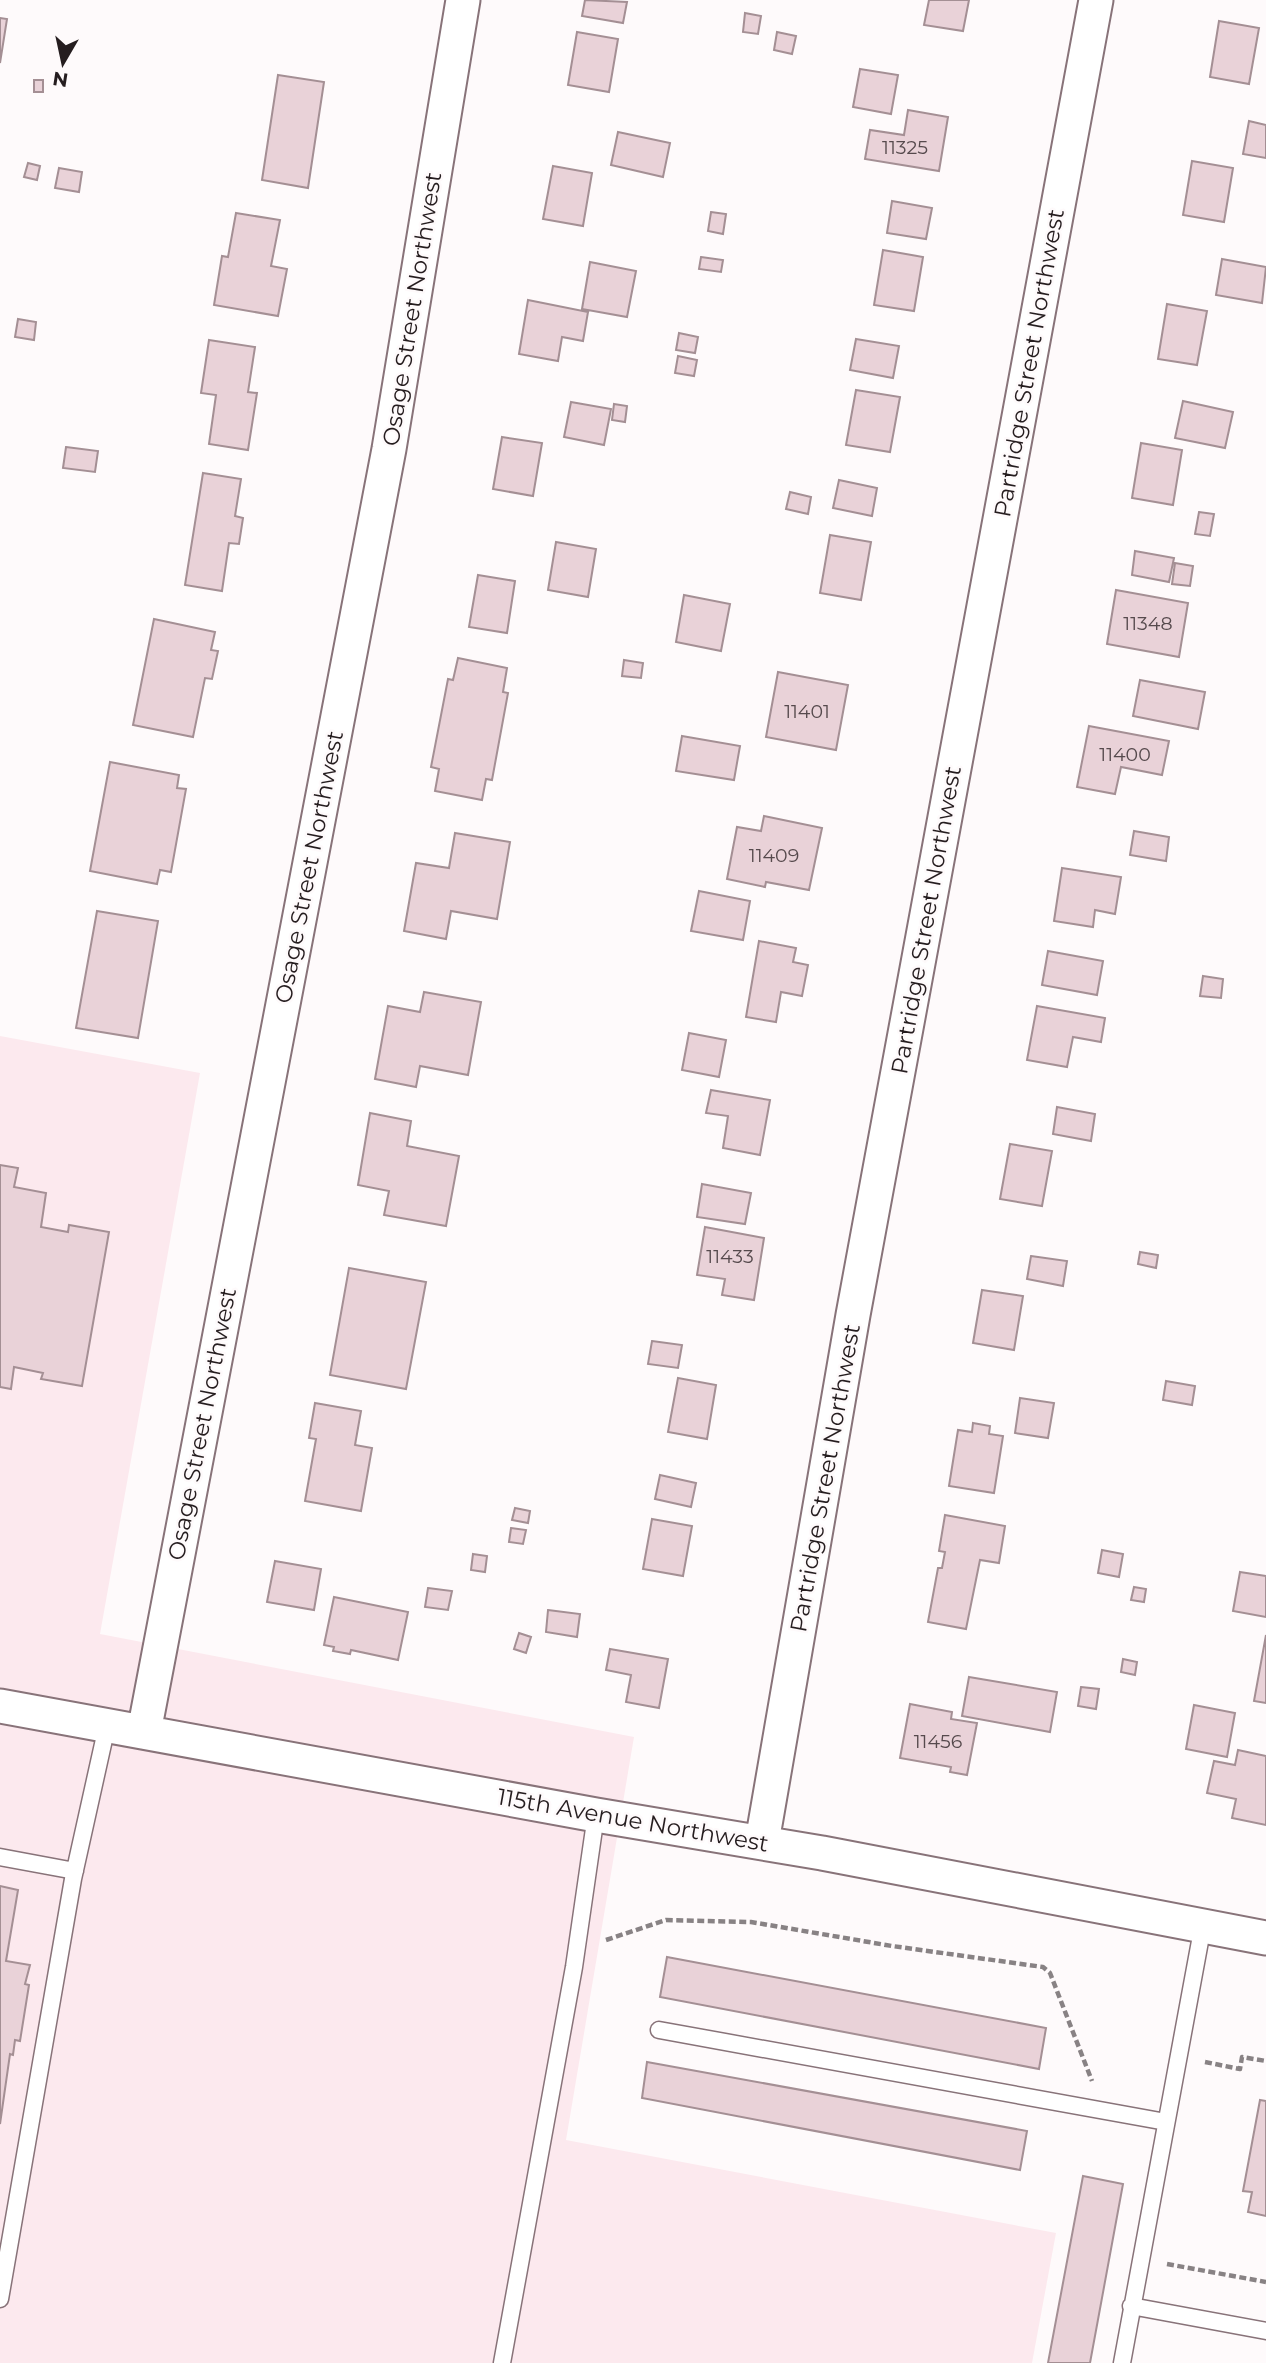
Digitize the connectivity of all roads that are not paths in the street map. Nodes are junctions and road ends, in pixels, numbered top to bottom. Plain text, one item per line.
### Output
1 (463, 0) edge
2 (1096, 0) edge
3 (0, 1706) edge
4 (107, 1726) junction
5 (144, 1732) junction
6 (596, 1815) junction
7 (762, 1842) junction
8 (0, 1857) edge
9 (75, 1871) junction
10 (1203, 1925) junction
11 (1266, 1938) edge
12 (659, 2030) dead end
13 (1166, 2122) junction
14 (0, 2299) edge
15 (1131, 2306) junction
16 (1266, 2331) edge
17 (502, 2363) edge
18 (1122, 2363) edge

1 - 5 street, Osage Street Northwest
2 - 7 street, Partridge Street Northwest
3 - 4 street, 115th Avenue Northwest
4 - 5 street, 115th Avenue Northwest
4 - 9 lane
5 - 6 street, 115th Avenue Northwest
6 - 7 street, 115th Avenue Northwest
6 - 17 lane
7 - 10 street, 115th Avenue Northwest
8 - 9 lane
9 - 14 lane
10 - 11 street, 115th Avenue Northwest
10 - 13 lane
12 - 13 lane
13 - 15 lane
15 - 16 lane
15 - 18 lane

